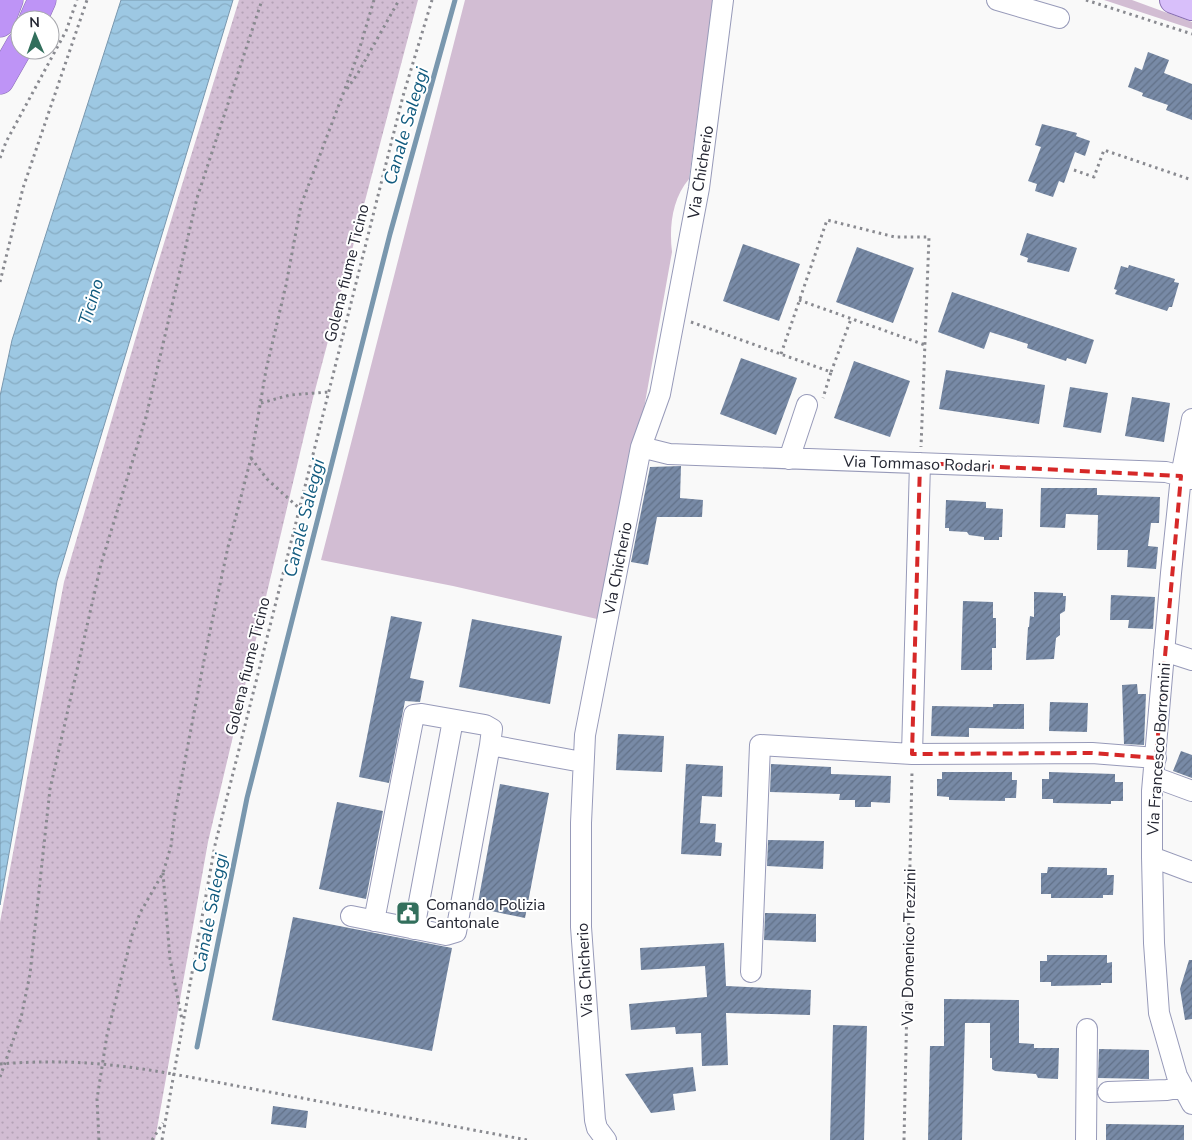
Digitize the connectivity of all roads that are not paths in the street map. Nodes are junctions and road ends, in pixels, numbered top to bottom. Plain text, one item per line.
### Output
1 (10, 0) edge
2 (723, 0) edge
3 (996, 0) edge
4 (1173, 0) edge
5 (1192, 7) edge
6 (1059, 18) dead end
7 (0, 23) edge
8 (11, 60) edge
9 (0, 80) edge
10 (813, 406) road end
11 (1192, 419) edge
12 (641, 447) junction
13 (789, 459) junction
14 (920, 463) junction
15 (1186, 478) edge
16 (1164, 651) junction
17 (1192, 660) edge
18 (453, 720) junction
19 (490, 745) junction
20 (912, 754) junction
21 (582, 762) junction
22 (1155, 768) junction
23 (1192, 791) edge
24 (1152, 857) junction
25 (1192, 872) edge
26 (351, 916) dead end
27 (374, 921) junction
28 (414, 929) junction
29 (751, 972) dead end
30 (1088, 1029) dead end
31 (1108, 1092) dead end
32 (1188, 1096) edge
33 (606, 1140) edge
34 (1086, 1140) edge

1 - 7 highway
2 - 12 street, Via Chicherio
3 - 6 street
4 - 5 main road
8 - 9 highway
10 - 13 street
11 - 15 street, Via Francesco Borromini
12 - 13 street, Via Tommaso Rodari
12 - 21 street, Via Chicherio
13 - 14 street, Via Tommaso Rodari
14 - 15 street, Via Tommaso Rodari
14 - 20 street
15 - 16 street, Via Francesco Borromini
16 - 17 street
16 - 22 street, Via Francesco Borromini
18 - 19 street
18 - 27 street
18 - 28 street
19 - 21 street
19 - 28 street
20 - 22 street
20 - 29 street
21 - 33 street, Via Chicherio
22 - 23 street
22 - 24 street, Via Francesco Borromini
24 - 25 street
24 - 32 street, Via Francesco Borromini
26 - 27 street
27 - 28 street
30 - 34 street
31 - 32 street

